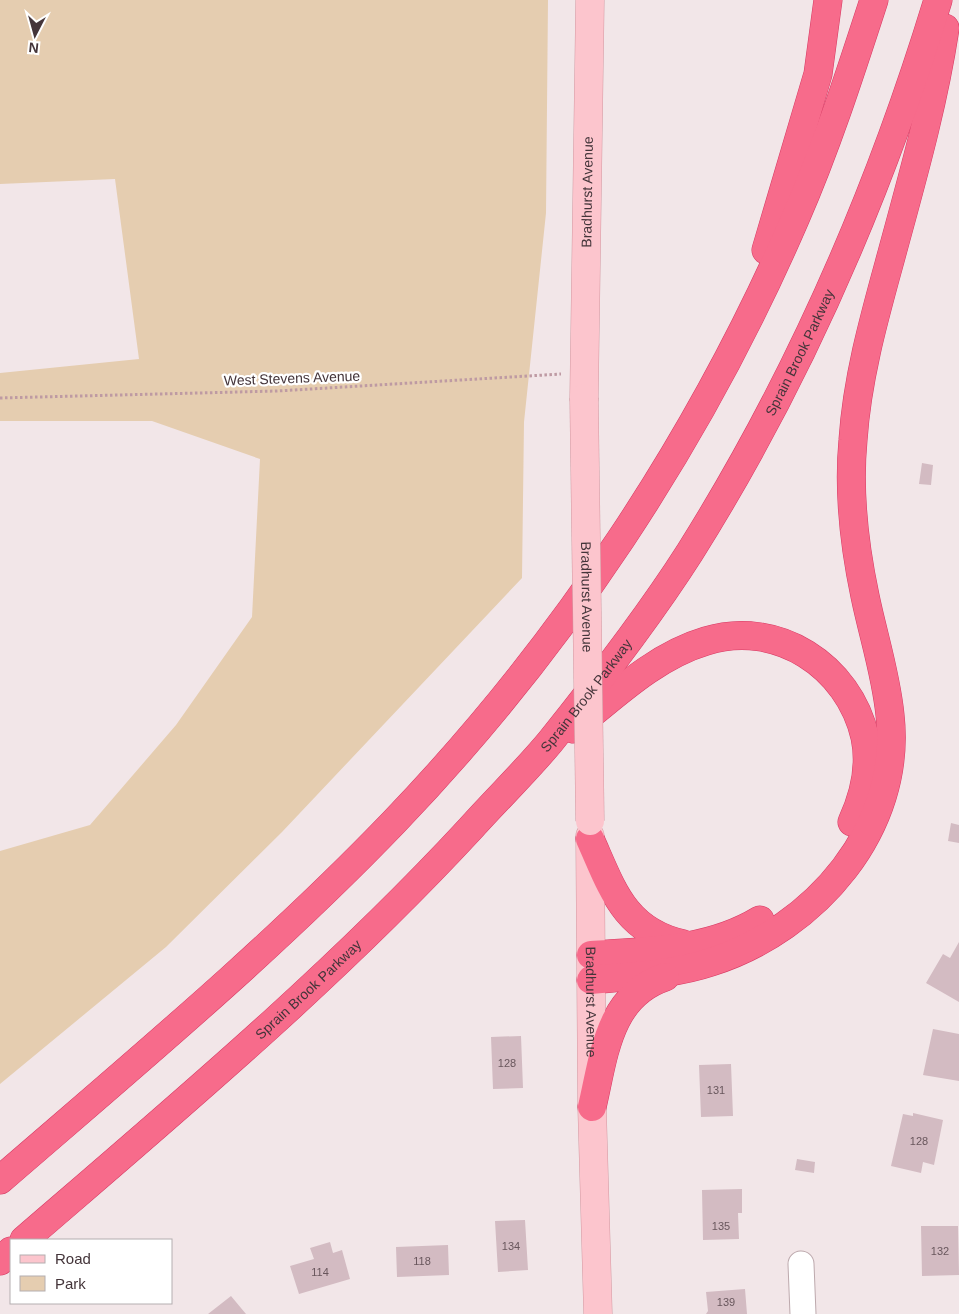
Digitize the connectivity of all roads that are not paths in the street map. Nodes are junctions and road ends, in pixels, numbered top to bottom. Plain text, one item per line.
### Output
1 (590, 0) edge
2 (828, 0) edge
3 (874, 0) edge
4 (938, 0) edge
5 (950, 0) edge
6 (744, 330) junction
7 (533, 761) junction
8 (590, 830) junction
9 (707, 942) junction
10 (591, 967) junction
11 (688, 969) junction
12 (592, 1107) junction
13 (0, 1180) edge
14 (25, 1239) edge
15 (10, 1252) edge
16 (0, 1261) edge
17 (801, 1264) dead end
18 (598, 1314) edge
19 (803, 1314) edge

1 - 8 main road, Bradhurst Avenue, bridge
2 - 6 highway
3 - 6 highway
4 - 7 highway, Sprain Brook Parkway
5 - 11 highway
6 - 13 highway
7 - 9 highway
7 - 14 highway, Sprain Brook Parkway
8 - 9 highway
8 - 10 main road, Bradhurst Avenue
9 - 10 highway
10 - 11 highway
10 - 12 main road, Bradhurst Avenue
11 - 12 highway
12 - 18 main road, Bradhurst Avenue
15 - 16 highway
17 - 19 street

